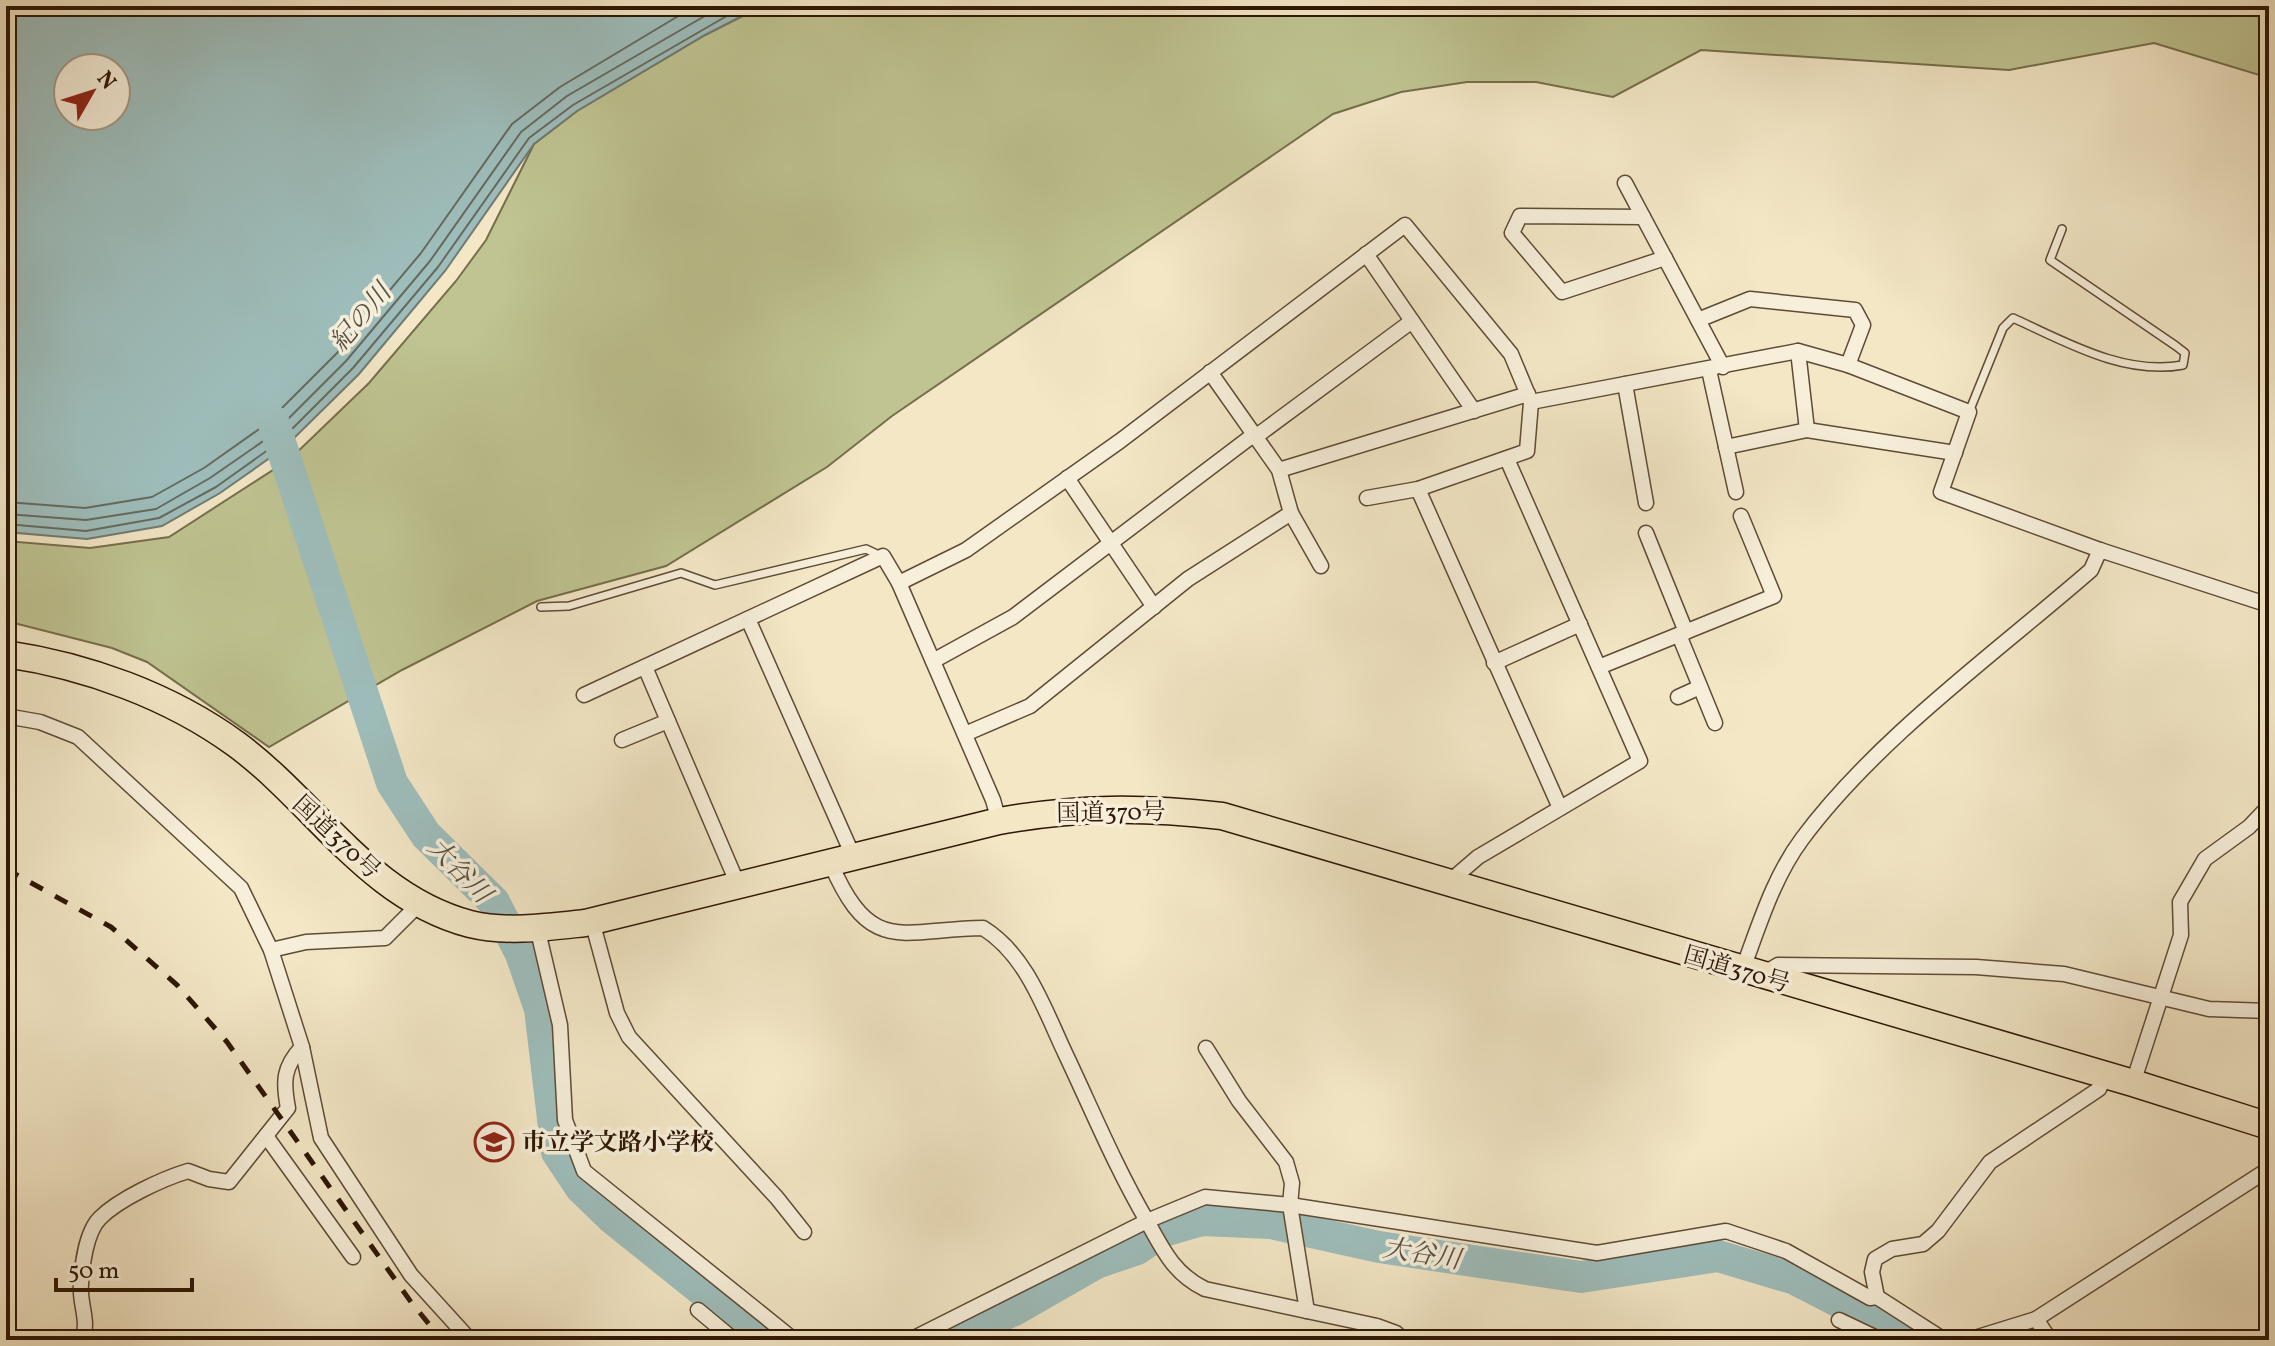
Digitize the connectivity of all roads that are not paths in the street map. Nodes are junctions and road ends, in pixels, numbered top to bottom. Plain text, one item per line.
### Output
1 (1625, 183) dead end
2 (1643, 217) junction
3 (2062, 229) dead end
4 (1366, 254) junction
5 (1665, 258) junction
6 (1698, 320) junction
7 (1412, 321) junction
8 (1798, 351) junction
9 (1848, 365) junction
10 (1716, 368) junction
11 (1210, 372) junction
12 (1625, 384) junction
13 (1530, 398) junction
14 (1474, 411) junction
15 (1969, 412) junction
16 (1807, 430) junction
17 (1255, 435) junction
18 (1726, 447) junction
19 (1955, 453) junction
20 (1507, 459) junction
21 (1279, 470) junction
22 (1067, 478) junction
23 (1418, 489) junction
24 (1736, 492) dead end
25 (1367, 498) dead end
26 (1646, 503) dead end
27 (1291, 513) junction
28 (1741, 516) dead end
29 (1646, 533) dead end
30 (1110, 542) junction
31 (2100, 550) junction
32 (883, 556) junction
33 (1321, 566) dead end
34 (899, 583) junction
35 (2269, 605) edge
36 (541, 607) dead end
37 (1154, 607) junction
38 (748, 619) junction
39 (1580, 624) junction
40 (1682, 633) junction
41 (6, 654) edge
42 (933, 661) junction
43 (1494, 663) junction
44 (645, 667) junction
45 (1599, 667) junction
46 (1700, 687) junction
47 (584, 695) dead end
48 (1678, 697) dead end
49 (6, 716) edge
50 (668, 721) junction
51 (1715, 723) dead end
52 (965, 734) junction
53 (622, 740) dead end
54 (2269, 806) edge
55 (1560, 808) junction
56 (999, 821) junction
57 (843, 861) junction
58 (1449, 882) junction
59 (739, 887) junction
60 (419, 904) junction
61 (592, 921) junction
62 (529, 928) junction
63 (271, 950) junction
64 (1751, 973) junction
65 (2160, 998) junction
66 (2269, 1011) edge
67 (302, 1047) junction
68 (1206, 1048) dead end
69 (2105, 1076) junction
70 (2133, 1083) junction
71 (2269, 1126) edge
72 (266, 1136) junction
73 (2269, 1169) edge
74 (1290, 1205) junction
75 (1147, 1221) junction
76 (804, 1232) dead end
77 (353, 1257) dead end
78 (1877, 1297) junction
79 (698, 1310) dead end
80 (1307, 1311) junction
81 (2036, 1319) junction
82 (1839, 1320) dead end
83 (82, 1340) edge
84 (470, 1340) edge
85 (734, 1340) edge
86 (794, 1340) edge
87 (910, 1340) edge
88 (1403, 1340) edge
89 (1881, 1340) edge
90 (1944, 1340) edge
91 (1968, 1340) edge
92 (2050, 1340) edge

1 - 2 street
2 - 5 street
2 - 5 street
3 - 15 lane
4 - 7 street
4 - 11 street
4 - 13 street
5 - 6 street
6 - 9 street
6 - 10 street
7 - 14 street
7 - 17 street
8 - 9 street
8 - 10 street
8 - 16 street
9 - 15 street
10 - 12 street
10 - 18 street
11 - 17 street
11 - 22 street
12 - 13 street
12 - 26 street
13 - 14 street
13 - 20 street
14 - 21 street
15 - 19 street
16 - 18 street
16 - 19 street
17 - 21 street
17 - 30 street
18 - 24 street
19 - 31 street
20 - 23 street
20 - 39 street
21 - 27 street
22 - 30 street
22 - 34 street
23 - 25 street
23 - 43 street
27 - 33 street
27 - 37 street
28 - 40 street
29 - 40 street
30 - 37 street
30 - 42 street
31 - 35 street
31 - 64 street
32 - 34 street
32 - 36 lane
32 - 38 street
34 - 42 street
37 - 52 street
38 - 44 street
38 - 57 street
39 - 43 street
39 - 45 street
40 - 45 street
40 - 46 street
41 - 60 highway, 国道370号
42 - 52 street
43 - 55 street
44 - 47 street
44 - 50 street
45 - 55 street
46 - 48 street
46 - 51 street
49 - 63 street
50 - 53 street
50 - 59 street
52 - 56 street
54 - 65 street
55 - 58 street
56 - 57 highway, 国道370号
56 - 58 highway, 国道370号
57 - 59 highway, 国道370号
57 - 75 street
58 - 64 highway, 国道370号
59 - 61 highway, 国道370号
60 - 62 highway, 国道370号
60 - 63 street
61 - 62 highway, 国道370号
61 - 76 street
62 - 86 street
63 - 67 street
64 - 65 street
64 - 69 highway, 国道370号
65 - 66 street
65 - 70 street
67 - 72 street
67 - 84 street
68 - 74 street
69 - 70 highway, 国道370号
69 - 78 street
70 - 71 highway, 国道370号
72 - 77 street
72 - 83 street
73 - 81 street
74 - 75 street
74 - 78 street
74 - 80 street
75 - 80 street
75 - 87 street
78 - 90 street
79 - 85 street
80 - 88 street
81 - 91 street
81 - 92 street
82 - 89 street

